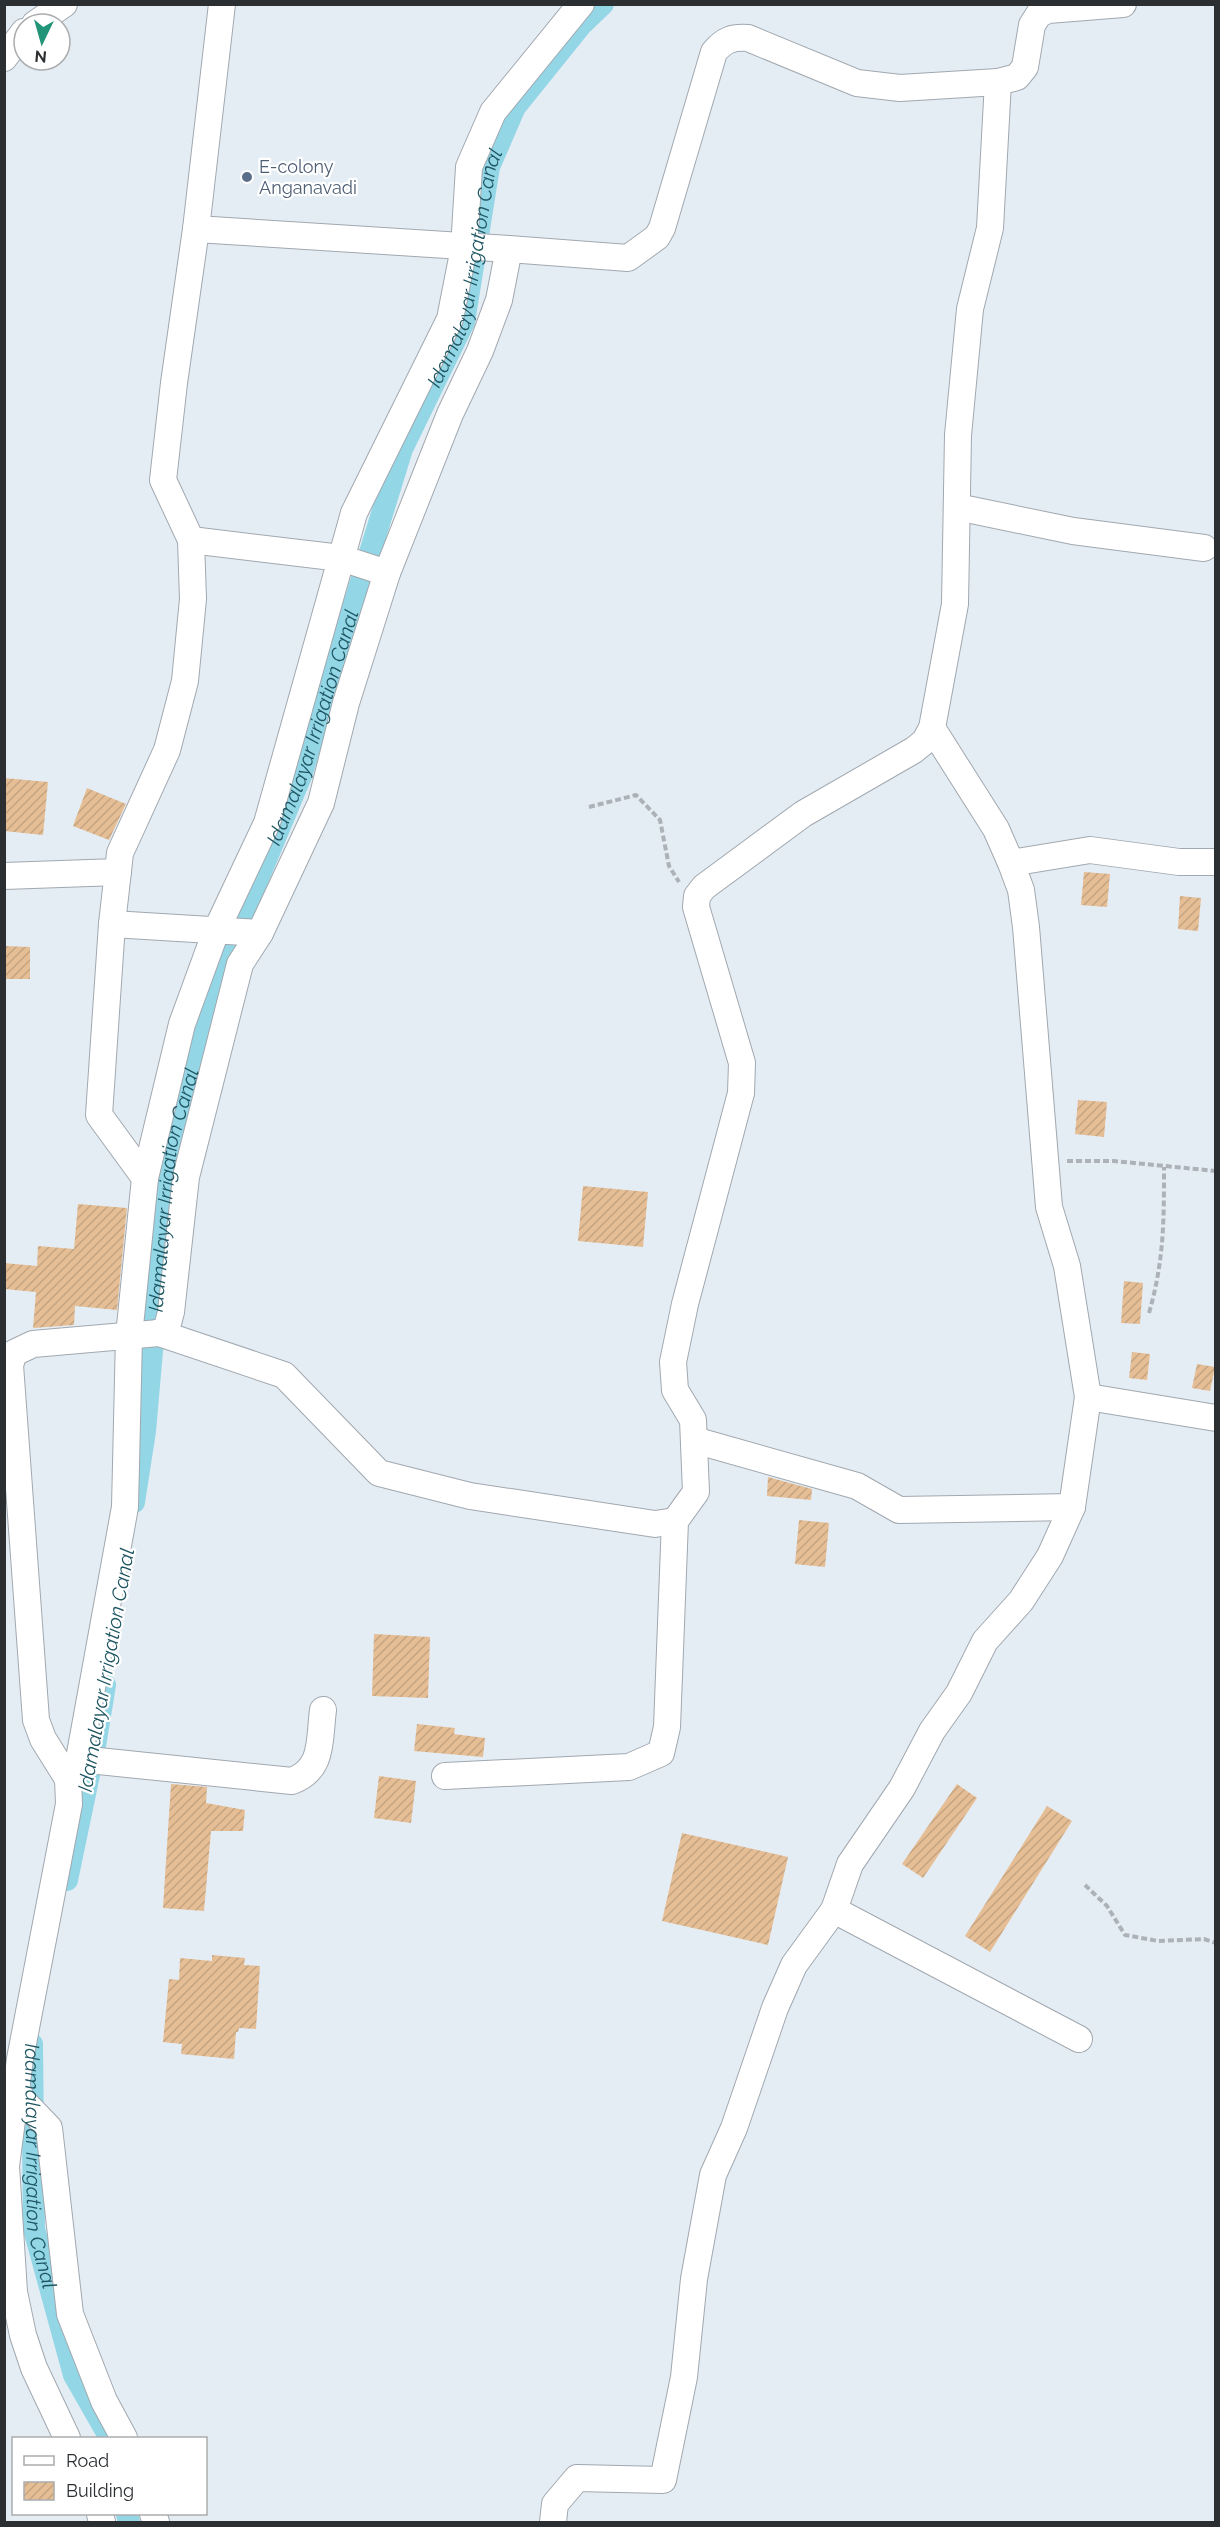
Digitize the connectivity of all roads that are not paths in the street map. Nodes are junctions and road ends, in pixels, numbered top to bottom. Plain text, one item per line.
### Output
1 (64, 4) edge
2 (222, 4) edge
3 (581, 4) edge
4 (1123, 4) edge
5 (51, 12) edge
6 (12, 45) edge
7 (4, 58) edge
8 (998, 82) junction
9 (196, 229) junction
10 (464, 248) junction
11 (509, 249) junction
12 (957, 507) junction
13 (191, 540) junction
14 (1203, 548) dead end
15 (341, 558) junction
16 (387, 573) junction
17 (932, 728) junction
18 (1215, 862) edge
19 (1011, 863) junction
20 (118, 872) junction
21 (4, 876) edge
22 (112, 924) junction
23 (216, 931) junction
24 (260, 933) junction
25 (145, 1178) junction
26 (159, 1333) junction
27 (129, 1336) junction
28 (9, 1352) edge
29 (1088, 1397) junction
30 (1215, 1418) edge
31 (694, 1440) junction
32 (1072, 1507) junction
33 (675, 1521) junction
34 (323, 1710) dead end
35 (74, 1769) junction
36 (445, 1776) dead end
37 (834, 1910) junction
38 (1079, 2039) dead end
39 (14, 2088) edge
40 (66, 2437) edge
41 (123, 2437) edge
42 (553, 2523) edge

1 - 5 street
2 - 9 street
3 - 10 street
4 - 8 street
6 - 7 street
8 - 11 street
8 - 12 street
9 - 10 street
9 - 13 street
10 - 11 street
10 - 15 street
11 - 16 street
12 - 14 street
12 - 17 street
13 - 15 street
13 - 20 street
15 - 16 street
15 - 23 street
16 - 24 street
17 - 19 street
17 - 31 street
18 - 19 street
19 - 29 street
20 - 21 street
20 - 22 street
22 - 23 street
22 - 25 street
23 - 24 street
23 - 25 street
24 - 26 street
25 - 27 street
26 - 27 street
26 - 33 street
27 - 28 street
27 - 35 street
28 - 35 street
29 - 30 street
29 - 32 street
31 - 32 street
31 - 33 street
32 - 37 street
33 - 36 street
34 - 35 street
35 - 39 street
37 - 38 street
37 - 42 street
39 - 40 street
39 - 41 street

